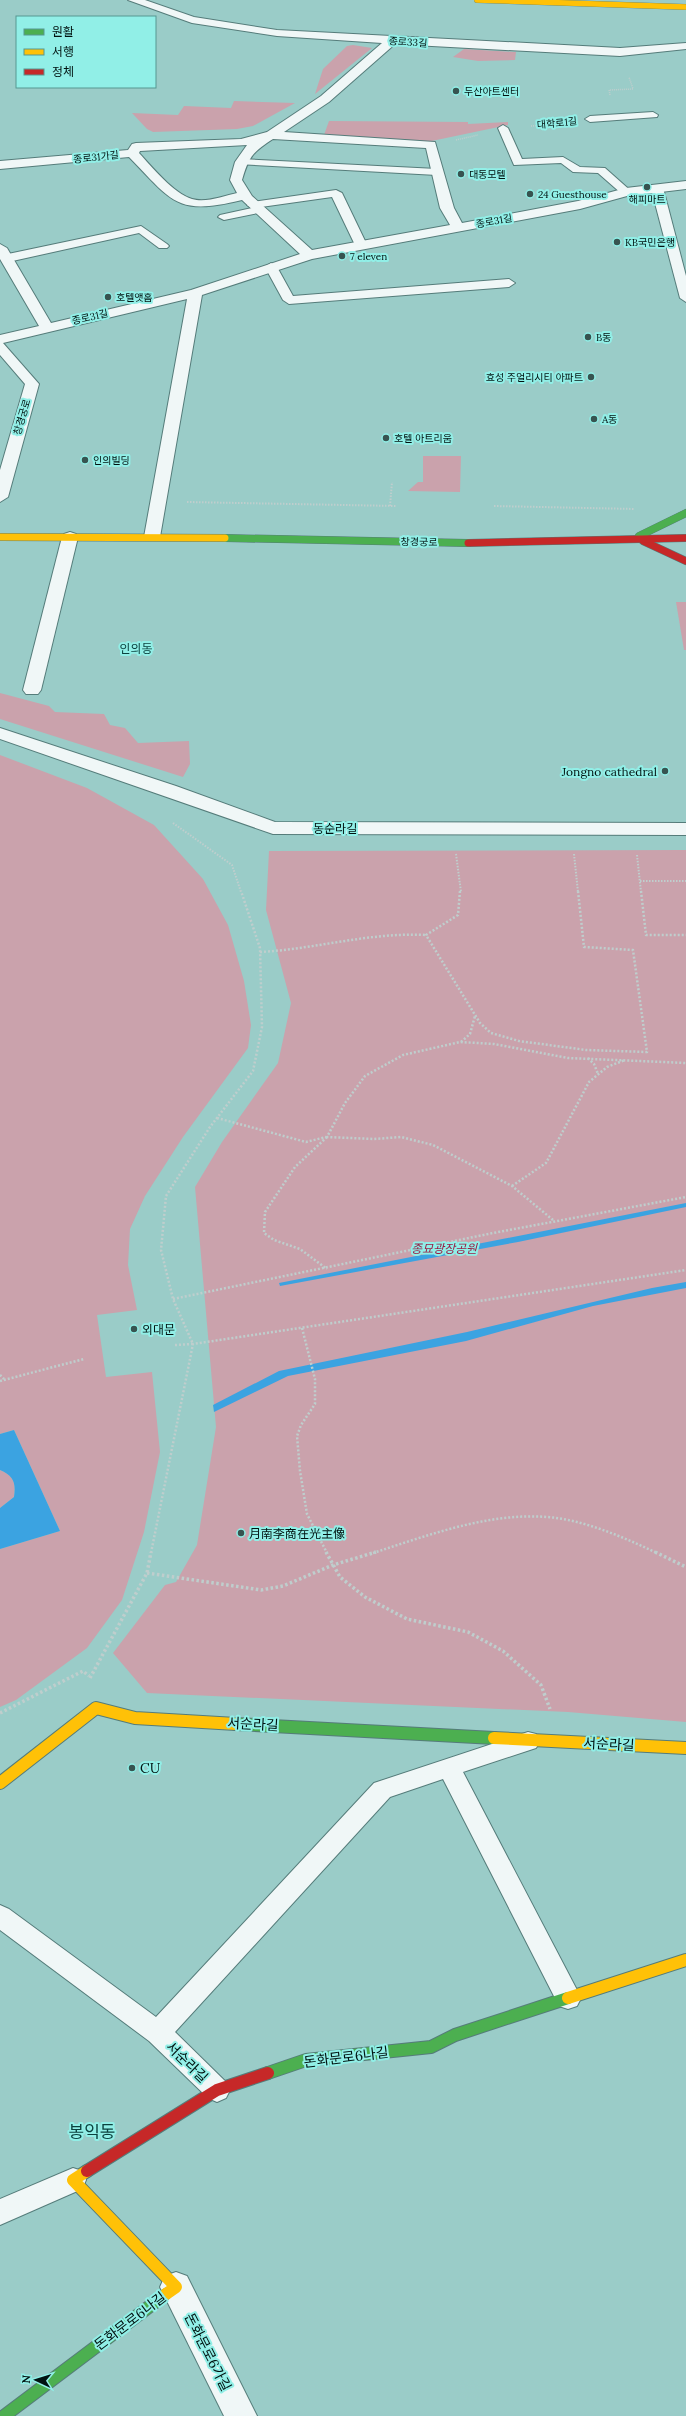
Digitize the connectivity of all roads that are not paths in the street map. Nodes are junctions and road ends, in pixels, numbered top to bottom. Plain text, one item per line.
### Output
1 (134, 0) edge
2 (477, 0) edge
3 (686, 7) edge
4 (392, 41) junction
5 (686, 46) edge
6 (652, 115) dead end
7 (590, 119) road end
8 (503, 128) road end
9 (271, 135) junction
10 (132, 153) junction
11 (241, 162) junction
12 (0, 165) edge
13 (437, 172) junction
14 (686, 185) edge
15 (657, 188) junction
16 (626, 192) junction
17 (252, 203) junction
18 (224, 217) dead end
19 (458, 228) junction
20 (164, 246) dead end
21 (361, 246) junction
22 (4, 253) edge
23 (309, 255) junction
24 (271, 267) junction
25 (509, 283) dead end
26 (194, 293) junction
27 (686, 298) edge
28 (48, 327) junction
29 (0, 339) edge
30 (0, 346) edge
31 (0, 497) edge
32 (686, 513) edge
33 (0, 537) edge
34 (70, 537) junction
35 (152, 537) junction
36 (637, 538) junction
37 (686, 538) edge
38 (686, 561) edge
39 (32, 690) dead end
40 (0, 733) edge
41 (686, 829) edge
42 (532, 1740) junction
43 (686, 1748) edge
44 (449, 1768) junction
45 (0, 1783) edge
46 (0, 1916) edge
47 (686, 1960) edge
48 (568, 1998) junction
49 (158, 2033) junction
50 (217, 2090) junction
51 (73, 2180) junction
52 (0, 2212) edge
53 (176, 2287) junction
54 (4, 2416) edge
55 (241, 2416) edge

1 - 4 street, 종로33길
2 - 3 main road
4 - 5 street, 종로33길
4 - 9 street
6 - 7 lane
8 - 16 lane
9 - 10 street
9 - 11 street
9 - 13 street
10 - 12 street, 종로31가길
10 - 17 street, 종로31가길
11 - 13 lane
11 - 17 street
13 - 19 street
14 - 15 street, 종로31길
15 - 16 street, 종로31길
15 - 27 lane
16 - 19 street, 종로31길
17 - 18 lane
17 - 21 lane
17 - 23 street
19 - 21 street, 종로31길
20 - 22 lane
21 - 23 street, 종로31길
22 - 28 street
23 - 24 street, 종로31길
24 - 25 lane
24 - 26 street, 종로31길
26 - 28 street, 종로31길
26 - 35 street
28 - 29 street, 종로31길
30 - 31 street, 창경궁로
32 - 36 main road
33 - 34 main road, 창경궁로
34 - 35 main road, 창경궁로
34 - 39 street
35 - 36 main road, 창경궁로
36 - 37 main road, 창경궁로
36 - 38 main road
40 - 41 street, 동순라길
42 - 43 main road, 서순라길
42 - 44 lane, 서순라길
42 - 45 main road, 서순라길
44 - 48 lane
44 - 49 lane, 서순라길
46 - 49 lane, 서순라길
47 - 48 main road, 돈화문로6나길
48 - 50 main road, 돈화문로6나길
49 - 50 lane, 서순라길
50 - 51 main road, 돈화문로6나길
51 - 52 lane, 돈화문로6나길
51 - 53 main road, 돈화문로6나길
53 - 54 main road, 돈화문로6나길
53 - 55 street, 돈화문로6가길

